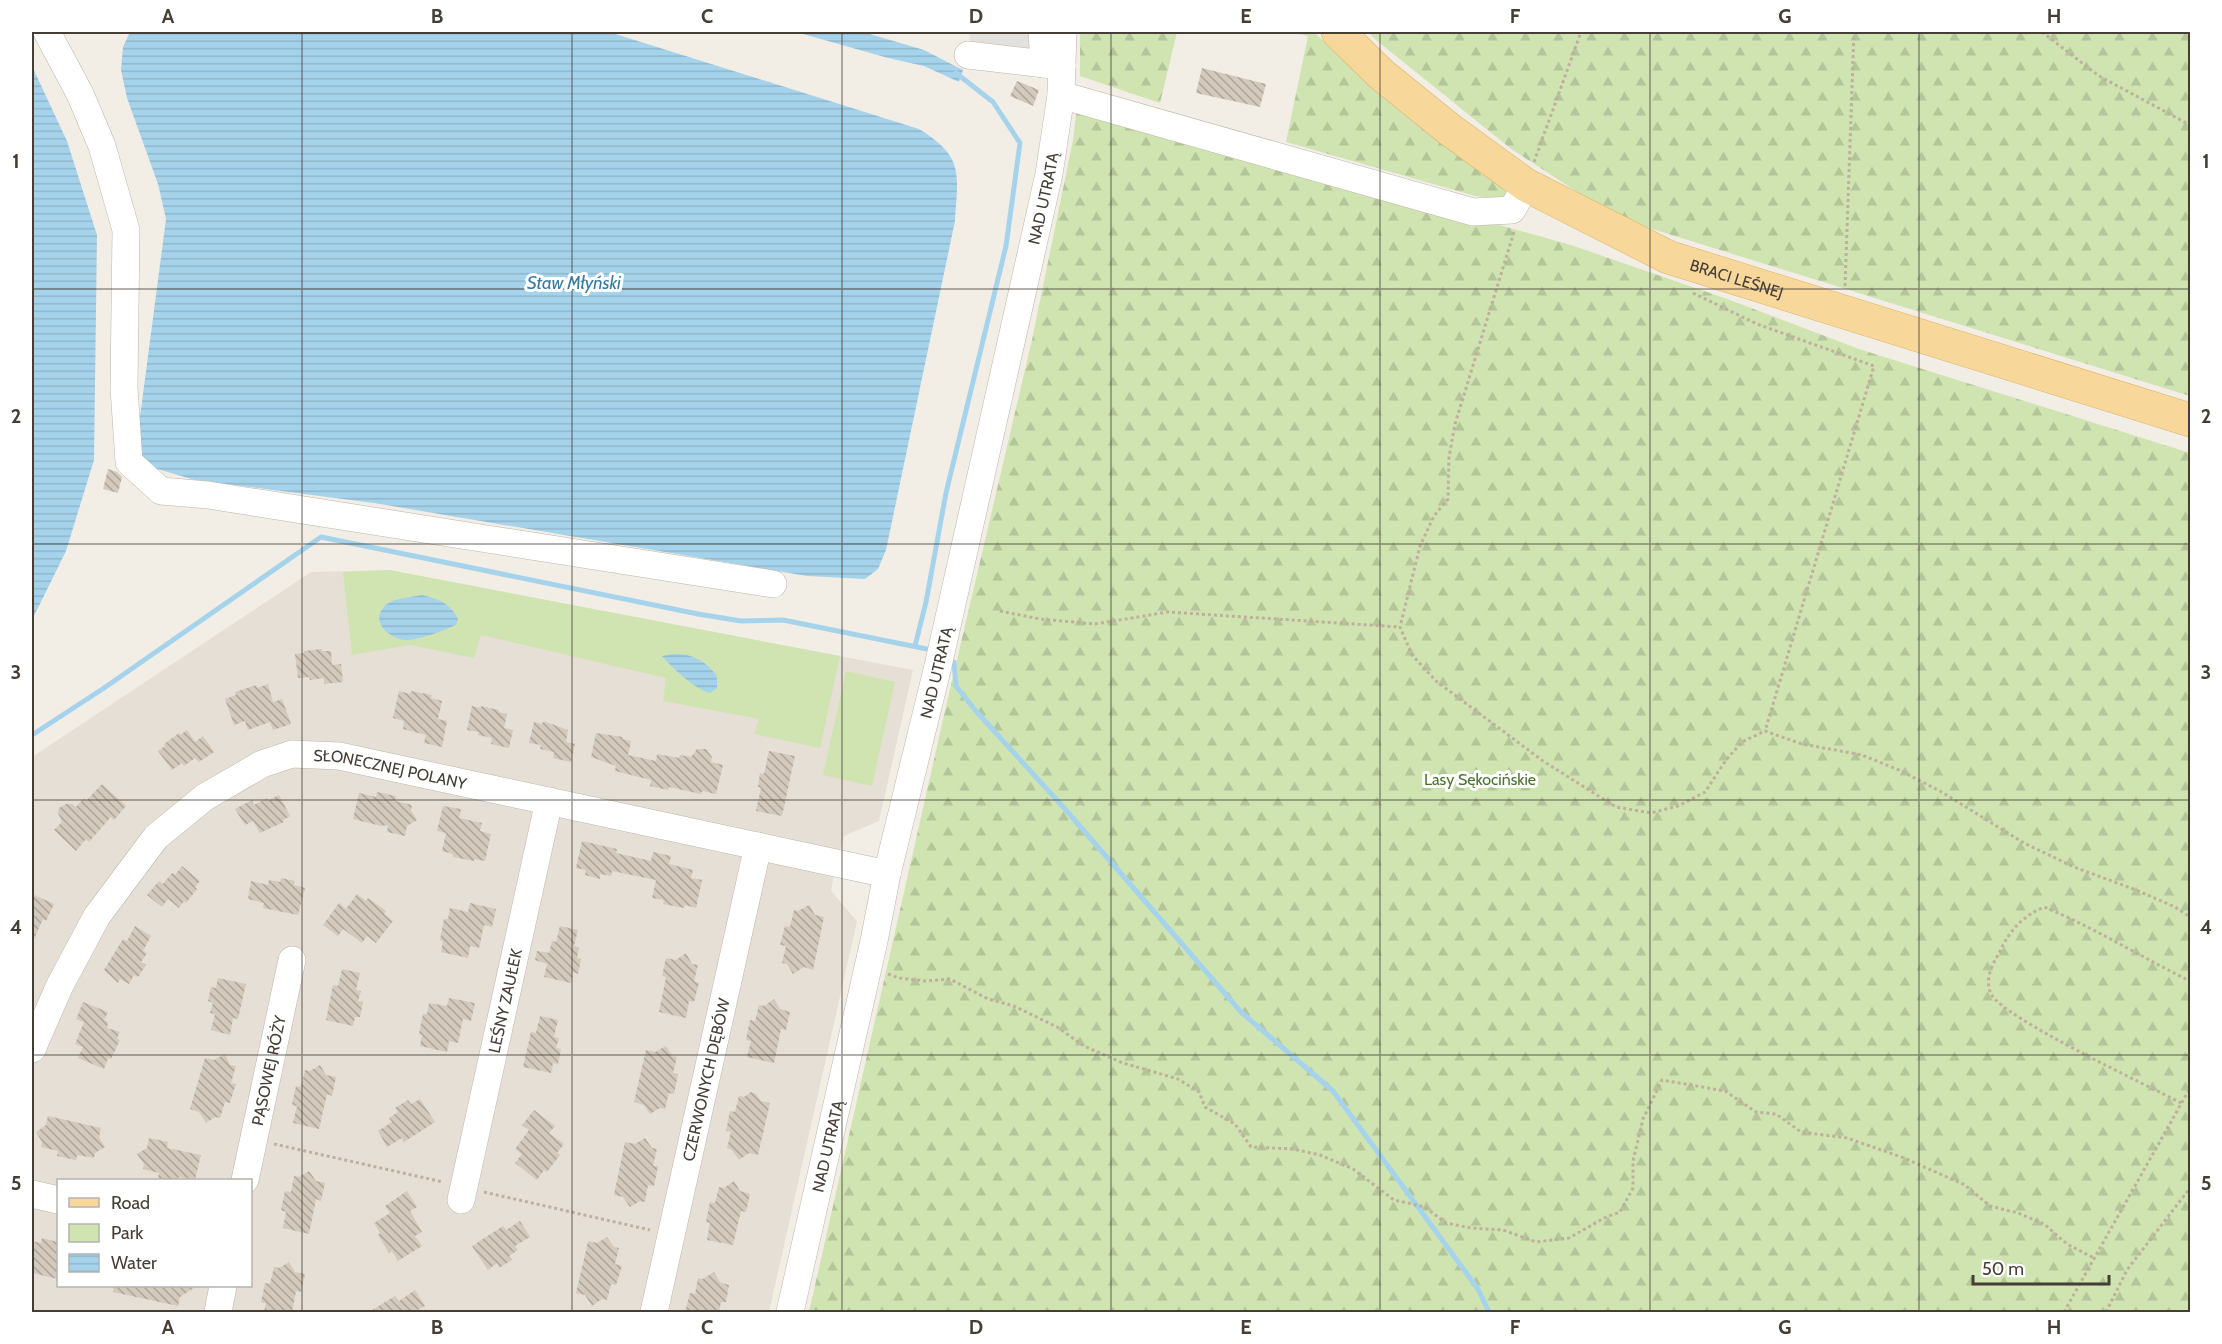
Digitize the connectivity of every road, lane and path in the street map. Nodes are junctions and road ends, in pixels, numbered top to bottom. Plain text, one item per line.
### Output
1 (1041, 32) edge
2 (1063, 32) edge
3 (1338, 32) edge
4 (1581, 32) edge
5 (1854, 32) edge
6 (2042, 32) edge
7 (50, 33) edge
8 (968, 55) dead end
9 (1053, 65) junction
10 (1061, 95) junction
11 (2190, 125) edge
12 (1526, 185) junction
13 (1514, 232) dead end
14 (1693, 293) dead end
15 (1844, 312) junction
16 (2190, 420) edge
17 (773, 584) dead end
18 (1000, 611) dead end
19 (1400, 627) junction
20 (1765, 731) junction
21 (549, 801) junction
22 (758, 846) junction
23 (887, 874) junction
24 (2190, 917) edge
25 (292, 960) dead end
26 (878, 970) dead end
27 (2190, 981) edge
28 (32, 1049) edge
29 (2190, 1088) edge
30 (2181, 1103) junction
31 (254, 1140) junction
32 (245, 1179) edge
33 (2190, 1188) edge
34 (462, 1193) junction
35 (32, 1194) edge
36 (57, 1200) edge
37 (670, 1235) junction
38 (2094, 1258) junction
39 (223, 1287) edge
40 (218, 1312) edge
41 (654, 1312) edge
42 (790, 1312) edge
43 (2064, 1312) edge
44 (2106, 1312) edge

1 - 9 street
2 - 9 street, NAD UTRATĄ
3 - 12 main road, BRACI LEŚNEJ
4 - 12 path
5 - 15 path
6 - 11 path
7 - 17 street
8 - 9 street
9 - 10 street, NAD UTRATĄ
10 - 12 street
10 - 23 street, NAD UTRATĄ
12 - 15 main road, BRACI LEŚNEJ
13 - 19 path
14 - 20 path
15 - 16 main road, BRACI LEŚNEJ
18 - 19 path
19 - 20 path
20 - 24 path
21 - 22 street, SŁONECZNEJ POLANY
21 - 28 street, SŁONECZNEJ POLANY
21 - 34 street, LEŚNY ZAUŁEK
22 - 23 street, SŁONECZNEJ POLANY
22 - 37 street, CZERWONYCH DĘBÓW
23 - 42 street, NAD UTRATĄ
25 - 31 street, PĄSOWEJ RÓŻY
26 - 38 path
27 - 30 path
29 - 30 path
30 - 38 path
31 - 32 street, PĄSOWEJ RÓŻY
31 - 34 path
33 - 44 path
34 - 37 path
35 - 36 street
37 - 41 street, CZERWONYCH DĘBÓW
38 - 43 path
39 - 40 street

